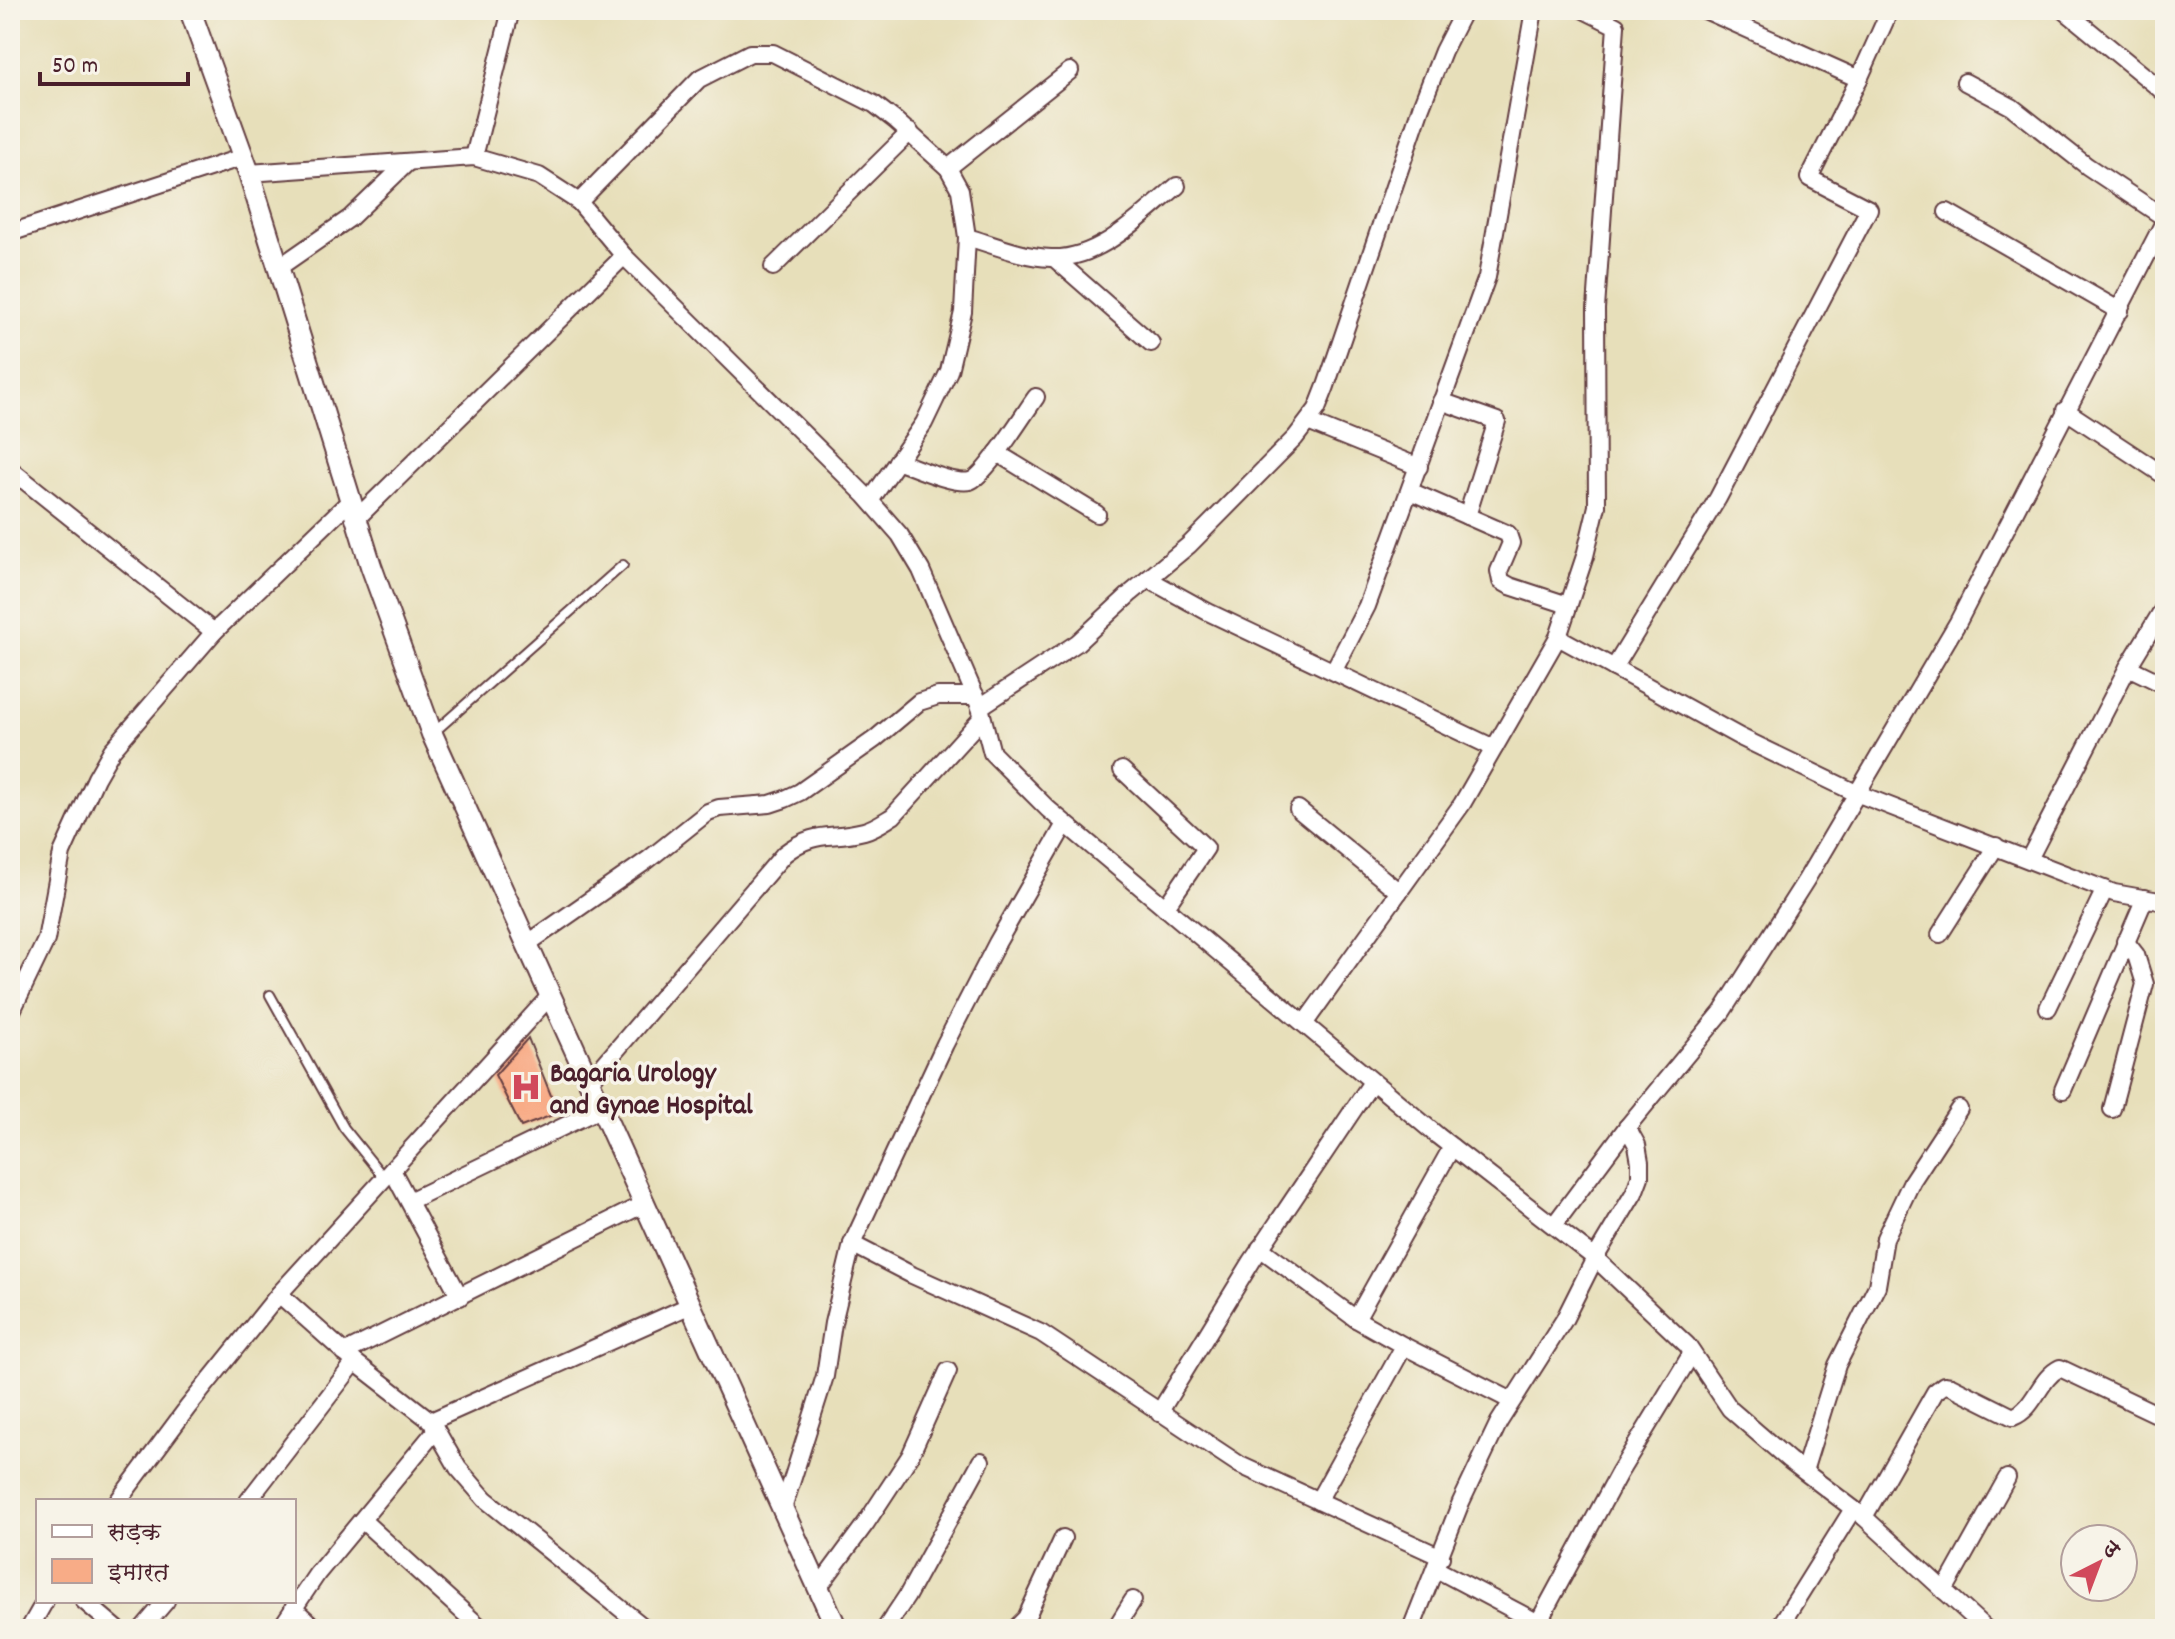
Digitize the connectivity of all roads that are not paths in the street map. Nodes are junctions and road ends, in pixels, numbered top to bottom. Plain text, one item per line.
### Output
1 (190, 10) edge
2 (511, 10) edge
3 (1464, 10) edge
4 (1534, 10) edge
5 (1584, 10) edge
6 (1705, 10) edge
7 (1890, 10) edge
8 (2064, 10) edge
9 (1070, 71) dead end
10 (1859, 79) junction
11 (1965, 82) dead end
12 (2165, 93) edge
13 (910, 132) junction
14 (474, 157) junction
15 (407, 163) junction
16 (246, 165) junction
17 (948, 168) junction
18 (1177, 186) dead end
19 (579, 202) junction
20 (1947, 212) dead end
21 (2165, 219) edge
22 (10, 233) edge
23 (967, 237) junction
24 (624, 256) junction
25 (1054, 258) junction
26 (773, 267) dead end
27 (278, 268) junction
28 (2120, 311) junction
29 (1151, 343) dead end
30 (1036, 397) dead end
31 (1441, 401) junction
32 (2065, 410) junction
33 (1308, 422) junction
34 (997, 453) junction
35 (897, 461) junction
36 (1419, 467) junction
37 (10, 469) edge
38 (2165, 476) edge
39 (1410, 491) junction
40 (870, 501) junction
41 (353, 510) junction
42 (1097, 514) dead end
43 (1467, 516) junction
44 (623, 565) dead end
45 (1148, 579) junction
46 (1568, 605) junction
47 (2165, 606) edge
48 (214, 632) junction
49 (1558, 637) junction
50 (2128, 667) junction
51 (1614, 668) junction
52 (1334, 670) junction
53 (2165, 685) edge
54 (980, 707) junction
55 (432, 734) junction
56 (1494, 748) junction
57 (1122, 770) dead end
58 (1856, 793) junction
59 (1298, 809) dead end
60 (1065, 824) junction
61 (1996, 846) junction
62 (2029, 859) junction
63 (2105, 889) junction
64 (1399, 892) junction
65 (2145, 898) junction
66 (2165, 902) edge
67 (1165, 908) junction
68 (1940, 934) dead end
69 (2125, 941) junction
70 (527, 944) junction
71 (270, 995) dead end
72 (550, 996) junction
73 (2048, 1008) dead end
74 (10, 1015) edge
75 (1304, 1024) junction
76 (589, 1082) junction
77 (1372, 1082) junction
78 (2063, 1090) dead end
79 (602, 1108) junction
80 (1959, 1109) dead end
81 (2112, 1109) dead end
82 (1627, 1127) junction
83 (1452, 1147) junction
84 (388, 1174) junction
85 (409, 1201) junction
86 (644, 1204) junction
87 (1554, 1225) junction
88 (852, 1244) junction
89 (1260, 1248) junction
90 (1595, 1258) junction
91 (279, 1294) junction
92 (460, 1297) junction
93 (691, 1305) junction
94 (1356, 1319) junction
95 (1404, 1346) junction
96 (1692, 1353) junction
97 (350, 1357) junction
98 (948, 1371) dead end
99 (1512, 1401) junction
100 (1159, 1413) junction
101 (2165, 1418) edge
102 (433, 1425) junction
103 (981, 1461) dead end
104 (1804, 1471) junction
105 (2007, 1478) dead end
106 (119, 1499) edge
107 (249, 1499) edge
108 (1318, 1501) junction
109 (782, 1512) junction
110 (1859, 1513) junction
111 (362, 1520) junction
112 (1063, 1538) dead end
113 (1438, 1563) junction
114 (818, 1588) junction
115 (1944, 1591) junction
116 (1133, 1600) dead end
117 (44, 1603) edge
118 (86, 1603) edge
119 (164, 1603) edge
120 (293, 1608) junction
121 (635, 1626) edge
122 (1544, 1626) edge
123 (29, 1629) edge
124 (117, 1629) edge
125 (142, 1629) edge
126 (280, 1629) edge
127 (316, 1629) edge
128 (482, 1629) edge
129 (837, 1629) edge
130 (885, 1629) edge
131 (1015, 1629) edge
132 (1115, 1629) edge
133 (1411, 1629) edge
134 (1778, 1629) edge
135 (1986, 1629) edge

1 - 16 street
2 - 14 street
3 - 33 street
4 - 31 street
5 - 46 street
6 - 10 street
7 - 10 street
8 - 12 street
9 - 17 street
10 - 51 street
11 - 21 street
13 - 17 street
13 - 19 street
13 - 26 street
14 - 15 street
14 - 19 street
15 - 16 street
15 - 27 street
16 - 22 street
16 - 27 street
17 - 23 street
18 - 25 street
19 - 24 street
20 - 28 street
21 - 28 street
23 - 25 street
23 - 35 street
24 - 40 street
24 - 41 street
25 - 29 street
27 - 41 street
28 - 32 street
30 - 34 street
31 - 36 street
31 - 43 street
32 - 38 street
32 - 58 street
33 - 36 street
33 - 45 street
34 - 35 street
34 - 42 street
35 - 40 street
36 - 39 street
37 - 48 street
39 - 43 street
39 - 52 street
40 - 54 street
41 - 48 street
41 - 55 street
43 - 46 street
44 - 55 lane
45 - 52 street
45 - 54 street
46 - 49 street
47 - 50 street
48 - 74 street
49 - 51 street
49 - 56 street
50 - 53 street
50 - 62 street
51 - 58 street
52 - 56 street
54 - 60 street
54 - 70 street
54 - 76 street
55 - 70 street
56 - 64 street
57 - 67 street
58 - 61 street
58 - 82 street
59 - 64 street
60 - 67 street
60 - 88 street
61 - 62 street
61 - 68 street
62 - 63 street
63 - 65 street
63 - 73 street
64 - 75 street
65 - 66 street
65 - 69 street
67 - 75 street
69 - 78 street
69 - 81 street
70 - 72 street
71 - 84 lane
72 - 76 street
72 - 84 street
75 - 77 street
76 - 79 street
77 - 83 street
77 - 89 street
79 - 85 street
79 - 86 street
80 - 104 street
82 - 87 street
82 - 90 street
83 - 87 street
83 - 94 street
84 - 85 street
84 - 91 street
85 - 92 street
86 - 92 street
86 - 93 street
87 - 90 street
88 - 100 street
88 - 109 street
89 - 94 street
89 - 100 street
90 - 96 street
90 - 99 street
91 - 97 street
91 - 106 street
92 - 97 street
93 - 102 street
93 - 109 street
94 - 95 street
95 - 99 street
95 - 108 street
96 - 104 street
96 - 122 street
97 - 102 street
97 - 107 street
98 - 114 street
99 - 113 street
100 - 108 street
101 - 110 street
102 - 111 street
102 - 121 street
103 - 130 street
104 - 110 street
105 - 115 street
108 - 113 street
109 - 114 street
110 - 115 street
110 - 134 street
111 - 120 street
111 - 128 street
112 - 131 street
113 - 122 street
113 - 133 street
114 - 129 street
115 - 135 street
116 - 132 street
117 - 123 street
118 - 124 street
119 - 125 street
120 - 126 street
120 - 127 street

